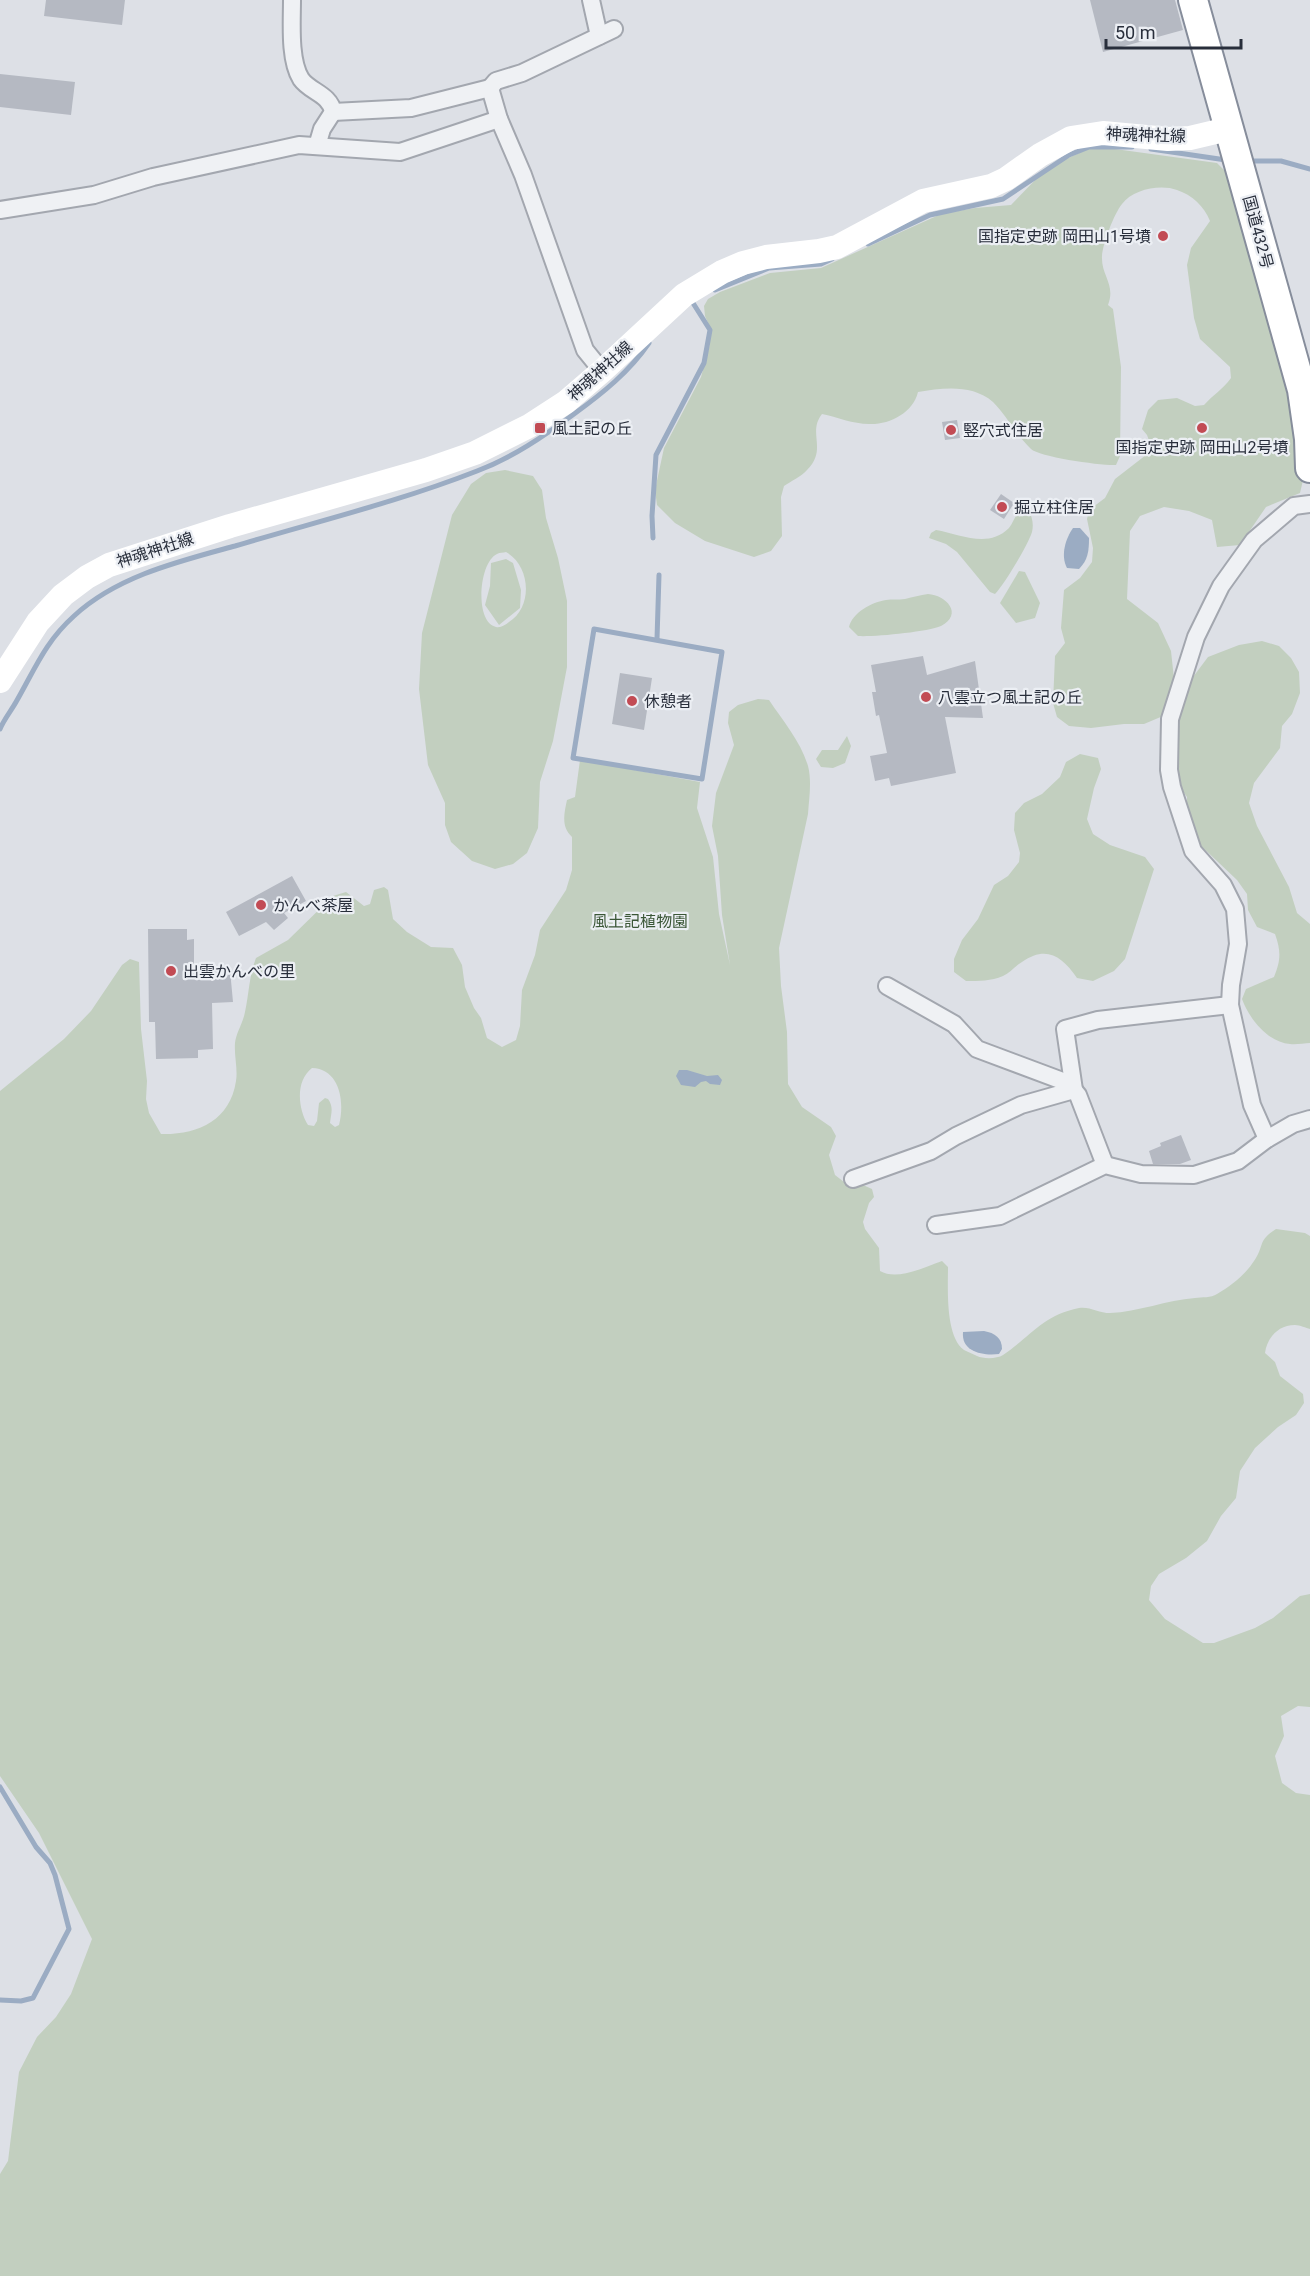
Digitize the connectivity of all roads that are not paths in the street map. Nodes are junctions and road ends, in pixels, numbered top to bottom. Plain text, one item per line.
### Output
1 (292, 0) edge
2 (591, 0) edge
3 (1193, 0) edge
4 (490, 88) junction
5 (333, 112) junction
6 (499, 119) junction
7 (1228, 129) junction
8 (318, 146) junction
9 (0, 210) edge
10 (603, 371) junction
11 (1310, 468) edge
12 (1310, 504) edge
13 (0, 681) edge
14 (887, 986) dead end
15 (1230, 1005) junction
16 (1074, 1090) junction
17 (1310, 1119) edge
18 (1267, 1138) junction
19 (1105, 1165) junction
20 (853, 1179) dead end
21 (936, 1225) dead end

1 - 5 street
2 - 4 street
3 - 7 highway, 国道432号
4 - 5 street
4 - 6 street
5 - 8 street
6 - 8 street
6 - 10 street
7 - 10 main road, 神魂神社線
7 - 11 highway, 国道432号
8 - 9 street
10 - 13 main road, 神魂神社線
12 - 15 street
14 - 16 street
15 - 16 street
15 - 18 street
16 - 19 street
16 - 20 street
17 - 18 street
18 - 19 street
19 - 21 street

